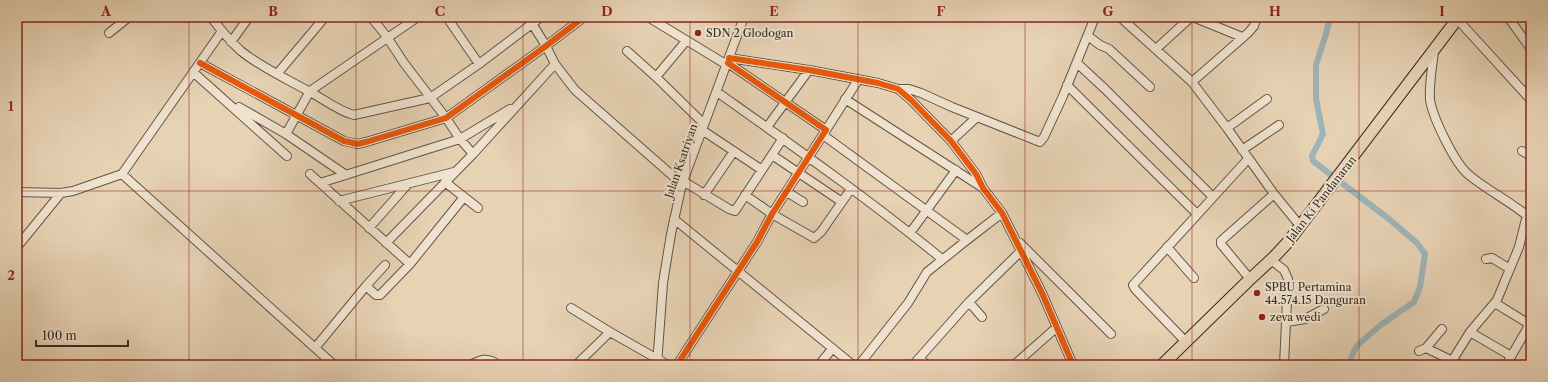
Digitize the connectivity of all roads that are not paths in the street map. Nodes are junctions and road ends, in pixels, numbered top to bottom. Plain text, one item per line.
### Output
1 (128, 17) edge
2 (210, 17) edge
3 (249, 17) edge
4 (325, 17) edge
5 (371, 17) edge
6 (418, 17) edge
7 (541, 17) edge
8 (584, 17) edge
9 (648, 17) edge
10 (744, 17) edge
11 (1095, 17) edge
12 (1120, 17) edge
13 (1192, 17) edge
14 (1257, 17) edge
15 (1508, 17) edge
16 (1456, 19) edge
17 (530, 21) edge
18 (450, 22) dead end
19 (222, 31) junction
20 (109, 33) dead end
21 (1088, 36) junction
22 (387, 37) junction
23 (1242, 37) junction
24 (686, 41) junction
25 (231, 42) junction
26 (546, 46) junction
27 (1156, 49) junction
28 (1531, 49) edge
29 (627, 51) dead end
30 (1434, 52) junction
31 (728, 62) junction
32 (200, 63) junction
33 (1076, 63) junction
34 (479, 64) junction
35 (555, 64) junction
36 (809, 70) junction
37 (193, 72) junction
38 (277, 74) junction
39 (656, 76) junction
40 (858, 80) junction
41 (1192, 82) junction
42 (1067, 85) junction
43 (1150, 87) dead end
44 (898, 89) junction
45 (310, 91) junction
46 (717, 92) junction
47 (430, 98) junction
48 (845, 99) junction
49 (1267, 99) dead end
50 (1531, 100) edge
51 (786, 101) junction
52 (517, 104) junction
53 (239, 107) dead end
54 (296, 116) junction
55 (977, 117) junction
56 (446, 118) junction
57 (1279, 125) dead end
58 (703, 127) junction
59 (766, 127) junction
60 (1227, 128) junction
61 (824, 132) junction
62 (286, 134) junction
63 (782, 138) junction
64 (460, 139) junction
65 (951, 141) junction
66 (1242, 150) junction
67 (734, 151) junction
68 (1522, 152) dead end
69 (473, 154) junction
70 (772, 155) junction
71 (287, 156) dead end
72 (1531, 156) edge
73 (810, 157) junction
74 (1248, 159) junction
75 (762, 170) junction
76 (956, 170) junction
77 (454, 172) junction
78 (799, 172) junction
79 (122, 174) junction
80 (310, 174) dead end
81 (346, 175) junction
82 (445, 182) junction
83 (682, 182) junction
84 (320, 183) junction
85 (406, 184) junction
86 (983, 188) junction
87 (851, 189) junction
88 (17, 192) edge
89 (787, 192) junction
90 (61, 193) junction
91 (704, 194) junction
92 (1274, 194) junction
93 (745, 195) junction
94 (464, 197) junction
95 (1213, 197) junction
96 (339, 200) junction
97 (803, 202) dead end
98 (842, 202) junction
99 (1531, 206) edge
100 (478, 208) dead end
101 (928, 211) junction
102 (1002, 213) junction
103 (772, 214) junction
104 (1197, 214) junction
105 (1529, 217) edge
106 (674, 219) junction
107 (1301, 227) junction
108 (369, 228) junction
109 (910, 233) junction
110 (1014, 237) junction
111 (966, 240) junction
112 (386, 243) junction
113 (17, 247) edge
114 (1167, 248) junction
115 (1021, 251) junction
116 (942, 259) junction
117 (1486, 259) dead end
118 (1271, 260) junction
119 (410, 264) junction
120 (385, 265) dead end
121 (1510, 269) junction
122 (738, 272) junction
123 (1194, 278) dead end
124 (1250, 279) junction
125 (366, 286) junction
126 (969, 302) junction
127 (1495, 303) junction
128 (572, 308) dead end
129 (1324, 309) dead end
130 (982, 317) dead end
131 (1530, 321) edge
132 (1287, 322) junction
133 (1056, 327) junction
134 (1442, 329) dead end
135 (610, 332) junction
136 (1470, 332) junction
137 (1111, 334) dead end
138 (1186, 342) junction
139 (315, 348) junction
140 (832, 349) junction
141 (1511, 356) junction
142 (919, 358) junction
143 (657, 362) edge
144 (1450, 363) edge
145 (334, 365) edge
146 (470, 365) edge
147 (498, 365) edge
148 (576, 365) edge
149 (668, 365) edge
150 (677, 365) edge
151 (819, 365) edge
152 (853, 365) edge
153 (859, 365) edge
154 (913, 365) edge
155 (927, 365) edge
156 (1014, 365) edge
157 (1073, 365) edge
158 (1162, 365) edge
159 (1284, 365) edge
160 (1461, 365) edge
161 (1506, 365) edge

1 - 20 street
2 - 19 street
3 - 25 street
4 - 38 street
5 - 22 street
6 - 22 street
7 - 17 street
8 - 26 street
9 - 24 street
10 - 31 street, Jalan Ksatriyan
11 - 21 street
12 - 27 street
13 - 23 street
13 - 27 street
14 - 23 street
15 - 28 street
16 - 30 main road, Jalan Ki Pandanaran
16 - 50 street
17 - 26 street
17 - 34 street
18 - 34 street
19 - 25 street
19 - 32 street
21 - 33 street
21 - 43 street
22 - 45 street
22 - 47 street
23 - 41 street
24 - 31 street
24 - 39 street
25 - 38 street
26 - 35 street
26 - 56 street
27 - 41 street
29 - 39 street
30 - 105 street
30 - 107 main road, Jalan Ki Pandanaran
31 - 36 street
31 - 46 street, Jalan Ksatriyan
31 - 51 street
32 - 37 street
32 - 54 street
33 - 42 street
33 - 95 street
34 - 47 street
35 - 52 street
35 - 83 street
36 - 40 street
36 - 51 street
37 - 71 street
37 - 79 street
38 - 45 street
39 - 58 street
40 - 44 street
40 - 48 street
41 - 60 street
42 - 55 street
42 - 104 street
44 - 55 street
44 - 65 street
45 - 47 street
45 - 54 street
46 - 58 street, Jalan Ksatriyan
46 - 59 street
47 - 56 street
48 - 61 street
48 - 76 street
49 - 60 street
51 - 59 street
51 - 61 street
52 - 64 street
52 - 69 street
53 - 62 street
54 - 56 street
54 - 62 street
55 - 65 street
56 - 64 street
57 - 66 street
58 - 67 street
58 - 83 street, Jalan Ksatriyan
59 - 63 street
60 - 66 street
61 - 73 street
61 - 101 street
62 - 81 street
63 - 70 street
63 - 73 street
64 - 69 street
64 - 81 street
65 - 86 street
66 - 74 street
67 - 75 street
67 - 91 street
68 - 72 street
69 - 77 street
70 - 75 street
70 - 78 street
73 - 78 street
73 - 87 street
74 - 92 street
74 - 95 street
75 - 93 street
76 - 86 street
76 - 101 street
77 - 82 street
77 - 85 street
78 - 89 street
78 - 98 street
79 - 90 street
79 - 139 street
80 - 84 street
81 - 84 street
82 - 94 street
82 - 112 street
83 - 91 street
83 - 106 street, Jalan Ksatriyan
84 - 96 street
85 - 96 street
85 - 108 street
86 - 102 street
87 - 98 street
87 - 109 street
88 - 90 street
89 - 97 street
89 - 103 street
90 - 113 street
91 - 93 street
92 - 107 street
92 - 124 street
93 - 103 street
94 - 100 street
94 - 119 street
95 - 104 street
96 - 108 street
98 - 103 street
99 - 105 street
101 - 109 street
101 - 111 street
102 - 110 street
102 - 111 street
103 - 122 street
104 - 114 street
105 - 121 street
106 - 122 street
106 - 143 street, Jalan Ksatriyan
107 - 118 main road, Jalan Ki Pandanaran
108 - 112 street
109 - 116 street
110 - 115 street
110 - 137 street
111 - 116 street
112 - 119 street
114 - 123 street
114 - 138 street
115 - 126 street
115 - 133 street
116 - 153 street
117 - 121 street
118 - 124 main road, Jalan Ki Pandanaran
118 - 132 street
119 - 125 street
120 - 125 street
121 - 127 street
122 - 140 street
122 - 150 street
124 - 138 main road, Jalan Ki Pandanaran
125 - 139 street
126 - 130 street
126 - 142 street
127 - 131 street
127 - 136 street
128 - 135 street
129 - 132 street
131 - 141 street
132 - 159 street
133 - 156 street
133 - 157 street
134 - 144 street
135 - 143 street
135 - 148 street
136 - 141 street
136 - 144 street
138 - 158 main road, Jalan Ki Pandanaran
139 - 145 street
140 - 151 street
140 - 152 street
141 - 161 street
142 - 154 street
142 - 155 street
143 - 149 street
144 - 160 street
146 - 147 street

